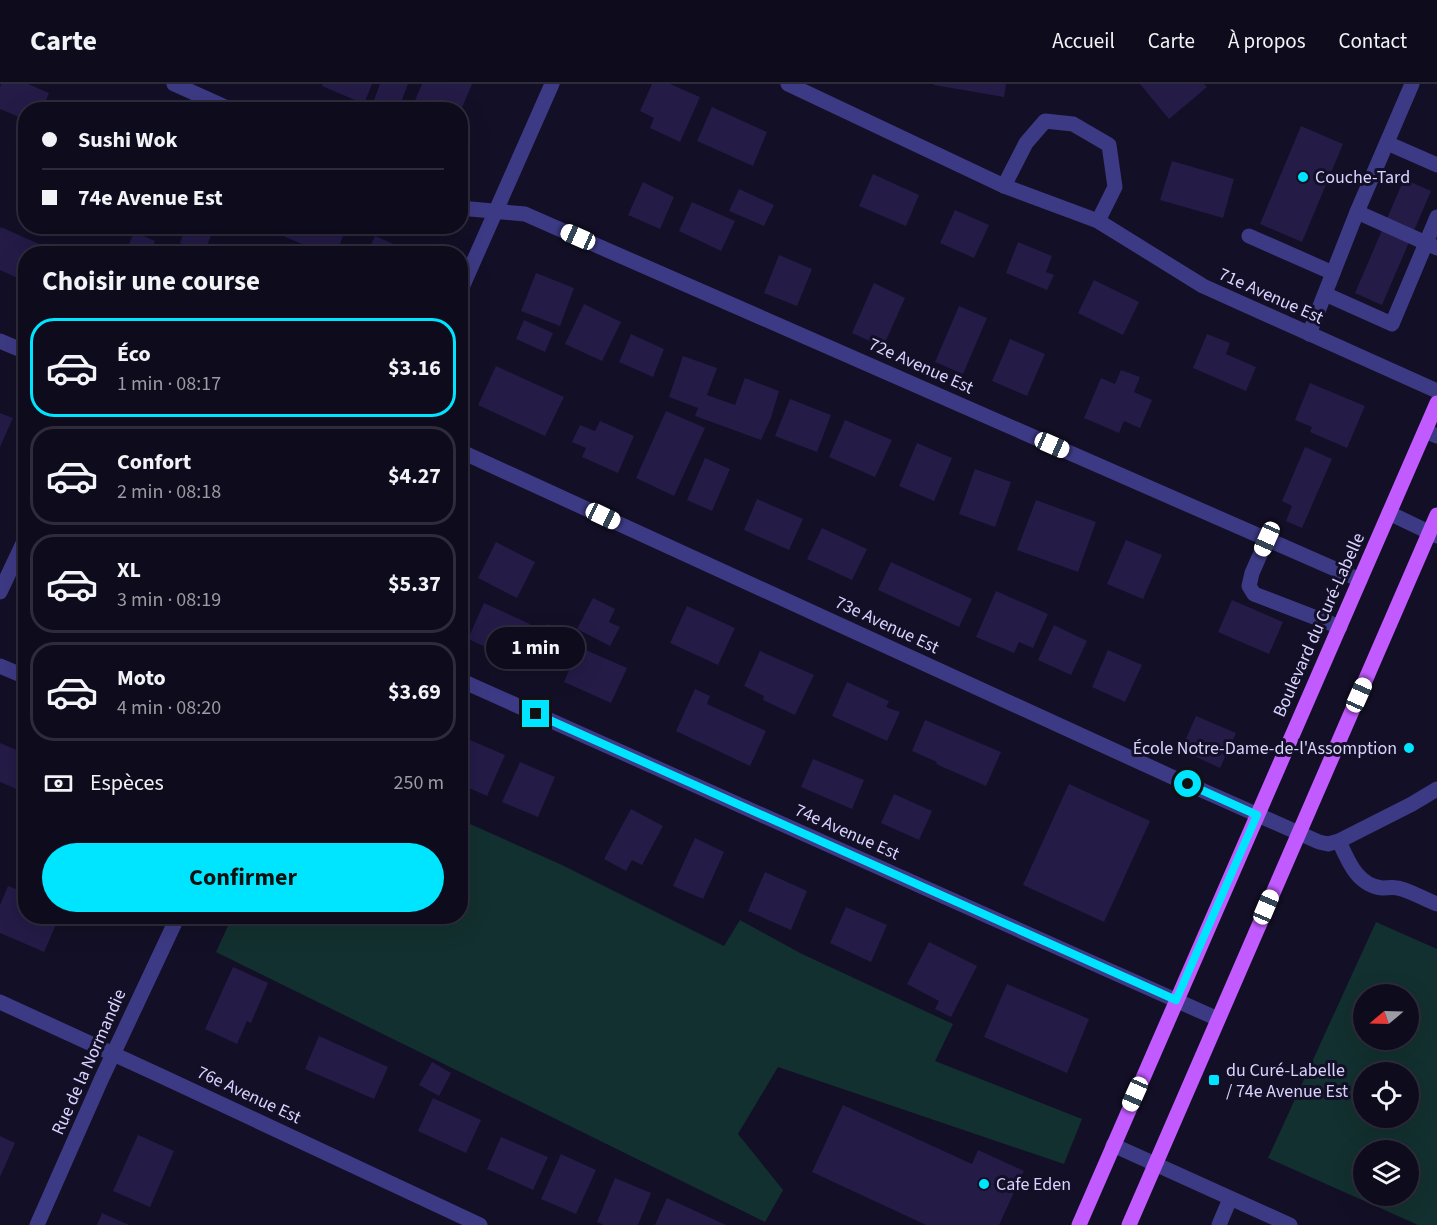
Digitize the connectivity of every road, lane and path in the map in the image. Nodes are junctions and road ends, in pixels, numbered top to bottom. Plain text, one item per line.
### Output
1 (174, 84) edge
2 (552, 84) edge
3 (788, 84) edge
4 (1412, 84) edge
5 (214, 102) edge
6 (1387, 143) junction
7 (1437, 165) edge
8 (1004, 186) junction
9 (468, 209) edge
10 (496, 212) junction
11 (1358, 212) junction
12 (1437, 217) edge
13 (1098, 221) junction
14 (1250, 236) dead end
15 (1431, 245) edge
16 (1333, 273) junction
17 (468, 274) edge
18 (1325, 294) junction
19 (1309, 334) junction
20 (0, 341) edge
21 (18, 349) edge
22 (1437, 391) edge
23 (1437, 403) edge
24 (1431, 433) edge
25 (468, 455) edge
26 (1389, 513) junction
27 (1437, 515) edge
28 (1433, 535) edge
29 (1267, 539) junction
30 (18, 554) edge
31 (1360, 580) junction
32 (0, 592) edge
33 (1340, 627) junction
34 (0, 666) edge
35 (18, 674) edge
36 (468, 684) edge
37 (1437, 789) edge
38 (1257, 815) junction
39 (1298, 833) junction
40 (1339, 841) junction
41 (1437, 904) edge
42 (174, 924) edge
43 (1176, 1000) junction
44 (0, 1002) edge
45 (1218, 1019) junction
46 (114, 1054) junction
47 (1113, 1145) junction
48 (1155, 1165) junction
49 (1230, 1199) junction
50 (38, 1225) edge
51 (480, 1225) edge
52 (1079, 1225) edge
53 (1129, 1225) edge
54 (1218, 1225) edge
55 (1290, 1225) edge

1 - 5 street
2 - 10 street
3 - 8 street, 71e Avenue Est
4 - 6 street
6 - 7 street
6 - 11 street
8 - 13 street, 71e Avenue Est
8 - 13 street
9 - 10 street, 72e Avenue Est
10 - 17 street
10 - 29 street, 72e Avenue Est
11 - 15 street
11 - 16 street
12 - 15 street
13 - 19 street, 71e Avenue Est
14 - 16 street
15 - 18 street
16 - 18 street
18 - 19 street
19 - 22 street, 71e Avenue Est
20 - 21 street
23 - 24 main road, Boulevard du Curé-Labelle
24 - 26 main road, Boulevard du Curé-Labelle
25 - 38 street, 73e Avenue Est
26 - 28 street
26 - 31 main road, Boulevard du Curé-Labelle
27 - 28 main road
28 - 39 main road
29 - 31 street, 72e Avenue Est
29 - 33 street
30 - 32 street
31 - 33 main road, Boulevard du Curé-Labelle
33 - 38 main road, Boulevard du Curé-Labelle
34 - 35 street
36 - 43 street, 74e Avenue Est
37 - 40 street
38 - 39 street, 73e Avenue Est
38 - 43 main road, Boulevard du Curé-Labelle
39 - 40 street, 73e Avenue Est
39 - 45 main road
40 - 41 street
42 - 46 street, Rue de la Normandie
43 - 45 street, 74e Avenue Est
43 - 47 main road, Boulevard du Curé-Labelle
44 - 46 street, 76e Avenue Est
45 - 48 main road
46 - 50 street, Rue de la Normandie
46 - 51 street, 76e Avenue Est
47 - 48 street
47 - 52 main road, Boulevard du Curé-Labelle
48 - 49 street
48 - 53 main road
49 - 54 street
49 - 55 street

